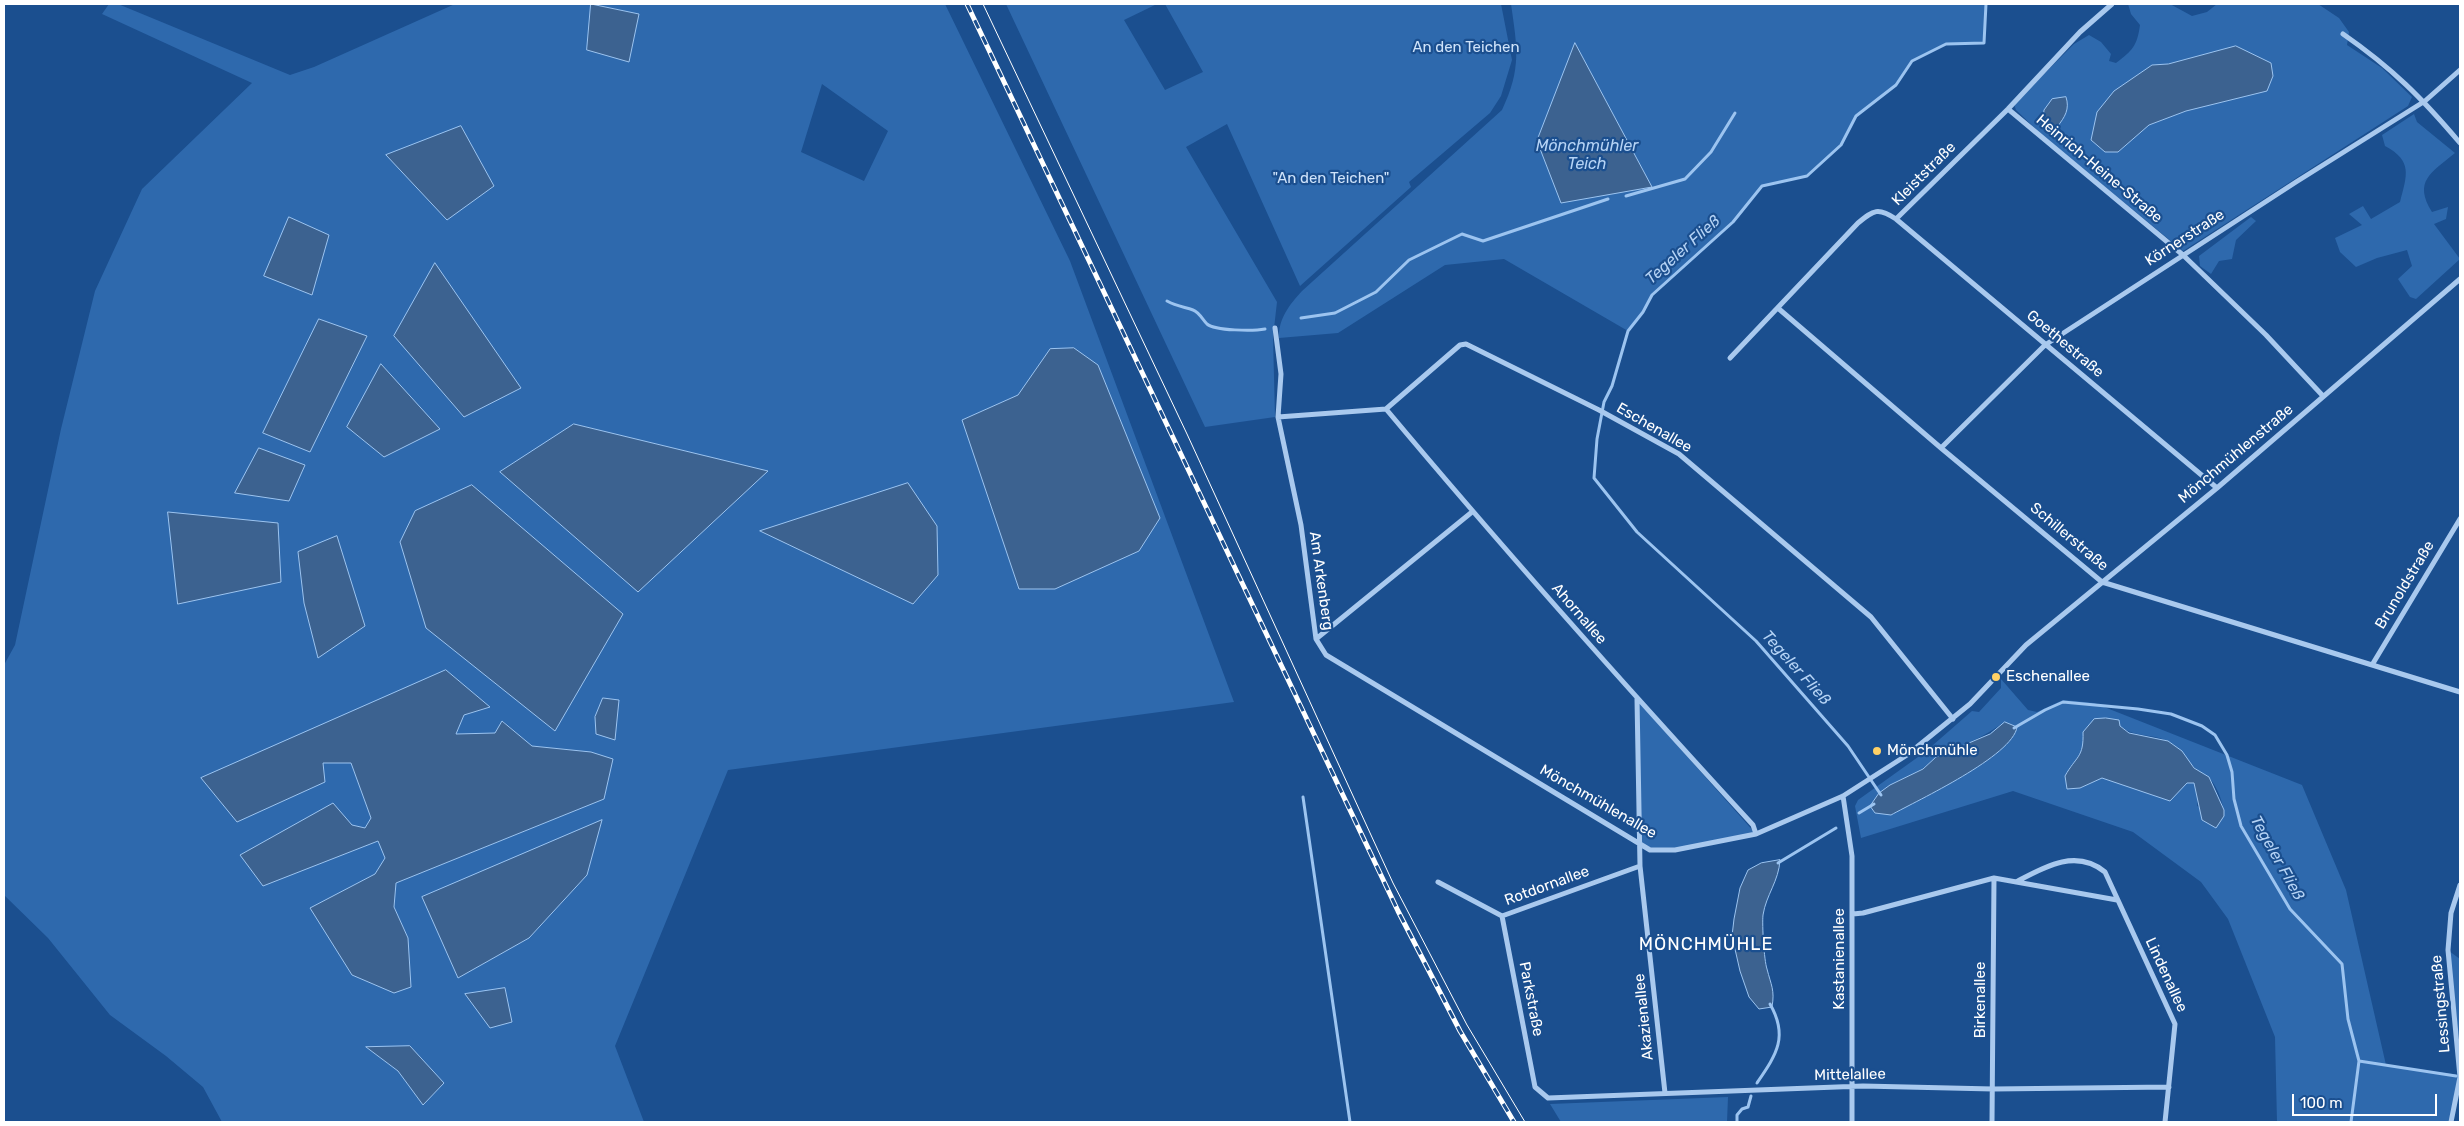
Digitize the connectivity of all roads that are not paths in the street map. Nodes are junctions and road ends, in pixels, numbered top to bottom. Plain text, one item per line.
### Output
1 (2112, 4) edge
2 (2343, 34) dead end
3 (2460, 70) edge
4 (2425, 101) junction
5 (2008, 110) junction
6 (2460, 143) edge
7 (1896, 220) junction
8 (2183, 255) junction
9 (2460, 279) edge
10 (1778, 309) junction
11 (1275, 328) dead end
12 (2045, 345) junction
13 (1730, 358) dead end
14 (2323, 396) junction
15 (1386, 409) junction
16 (1278, 418) junction
17 (1941, 448) junction
18 (2217, 488) junction
19 (1472, 512) junction
20 (2460, 519) edge
21 (2102, 582) junction
22 (1316, 639) junction
23 (2026, 646) joint
24 (2372, 665) junction
25 (2460, 692) edge
26 (1637, 699) junction
27 (1953, 719) junction
28 (1843, 796) junction
29 (1756, 834) junction
30 (1638, 842) junction
31 (1640, 866) junction
32 (1994, 878) junction
33 (1438, 882) dead end
34 (2016, 882) junction
35 (2460, 885) edge
36 (2117, 900) junction
37 (1854, 914) junction
38 (1502, 916) junction
39 (2169, 1086) junction
40 (1535, 1087) joint
41 (1852, 1087) junction
42 (1993, 1089) junction
43 (1665, 1093) junction
44 (1852, 1122) edge
45 (1992, 1122) edge
46 (2164, 1122) edge
47 (2451, 1122) edge

1 - 5 street, Kleiststraße
2 - 4 street
3 - 4 street, Körnerstraße
4 - 6 street
4 - 8 street, Körnerstraße
5 - 7 street, Kleiststraße
5 - 8 street, Heinrich-Heine-Straße
7 - 10 street, Kleiststraße
7 - 12 street, Goethestraße
8 - 12 street, Körnerstraße
8 - 14 street, Heinrich-Heine-Straße
9 - 14 street, Mönchmühlenstraße
10 - 13 street, Kleiststraße
10 - 17 street, Schillerstraße
11 - 16 street, Am Arkenberg
12 - 17 street, Körnerstraße
12 - 18 street, Goethestraße
14 - 18 street, Mönchmühlenstraße
15 - 16 street
15 - 19 street, Ahornallee
15 - 27 street, Eschenallee
16 - 22 street, Am Arkenberg
17 - 21 street, Schillerstraße
18 - 21 street, Mönchmühlenstraße
19 - 22 street, Am Arkenberg
19 - 26 street, Ahornallee
20 - 24 street, Brunoldstraße
21 - 23 street, Mönchmühlenstraße
21 - 24 street, Schillerstraße
22 - 30 street, Mönchmühlenallee
23 - 27 street, Mönchmühlenallee
24 - 25 street, Schillerstraße
26 - 29 street, Ahornallee
26 - 30 street, Akazienallee
27 - 28 street, Mönchmühlenallee
28 - 29 street, Mönchmühlenallee
28 - 37 street, Kastanienallee
29 - 30 street, Mönchmühlenallee
30 - 31 street, Akazienallee
31 - 38 street, Rotdornallee
31 - 43 street, Akazienallee
32 - 34 street
32 - 37 street
32 - 42 street, Birkenallee
33 - 38 street, Rotdornallee
34 - 36 street
34 - 36 street, Lindenallee
35 - 47 street, Lessingstraße
36 - 39 street, Lindenallee
37 - 41 street, Kastanienallee
38 - 40 street, Parkstraße
39 - 42 street, Mittelallee
39 - 46 street, Lindenallee
40 - 43 street, Mittelallee
41 - 42 street, Mittelallee
41 - 43 street, Mittelallee
41 - 44 street, Kastanienallee
42 - 45 street, Birkenallee

